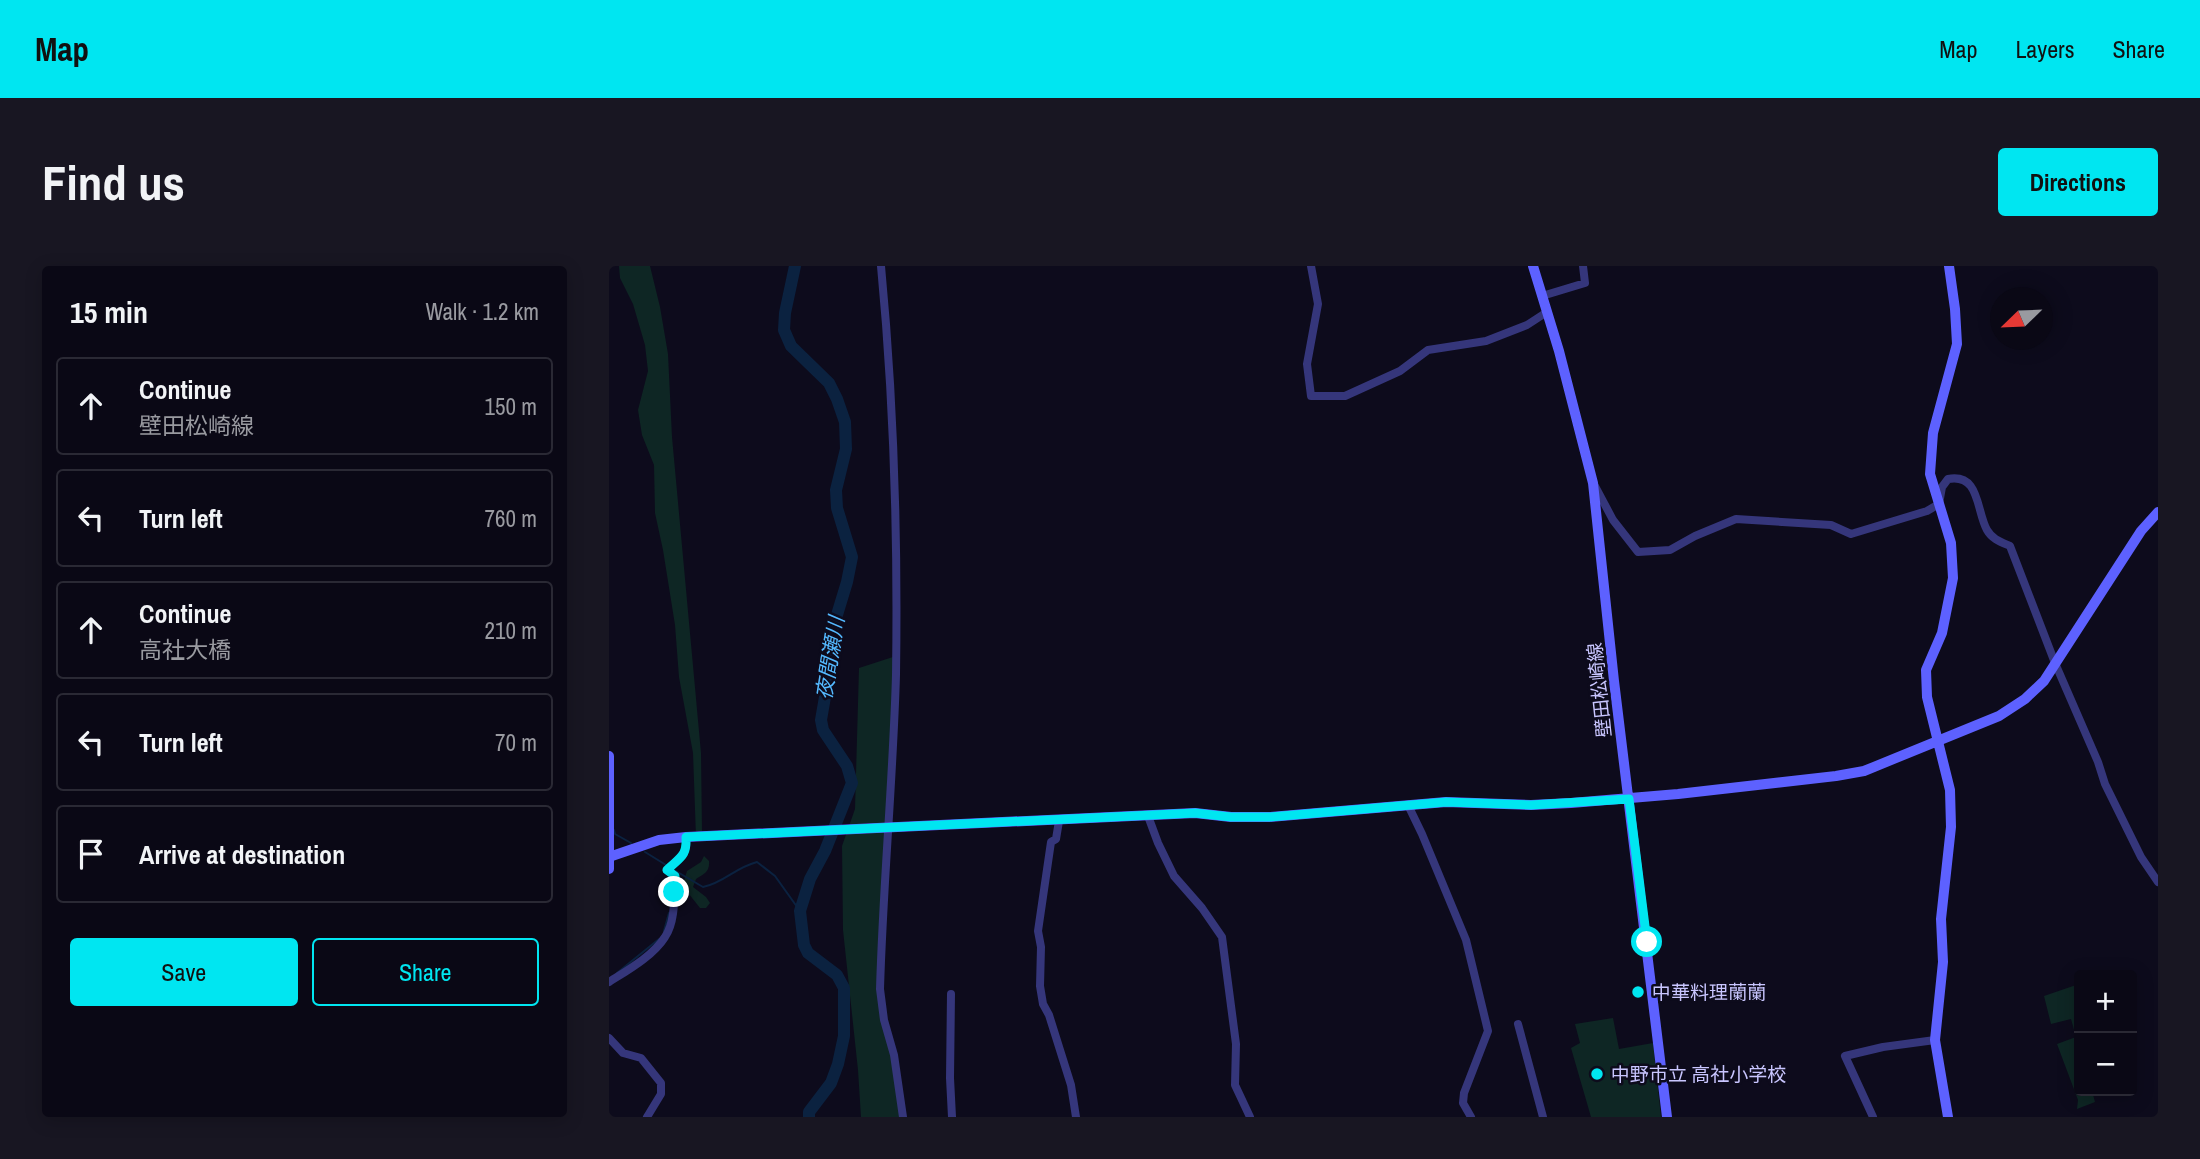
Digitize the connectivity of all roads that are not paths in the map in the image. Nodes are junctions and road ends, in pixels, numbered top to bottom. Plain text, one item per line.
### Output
1 (881, 266) edge
2 (1311, 266) edge
3 (1533, 266) edge
4 (1583, 266) edge
5 (1949, 266) edge
6 (1542, 296) junction
7 (1547, 312) junction
8 (1593, 483) junction
9 (1939, 504) junction
10 (2158, 512) edge
11 (2055, 663) junction
12 (1938, 741) junction
13 (609, 756) edge
14 (1629, 799) junction
15 (1408, 805) junction
16 (1148, 816) junction
17 (1059, 821) junction
18 (888, 829) junction
19 (691, 837) junction
20 (610, 856) edge
21 (609, 869) edge
22 (2158, 882) edge
23 (609, 982) edge
24 (951, 994) dead end
25 (1518, 1024) dead end
26 (609, 1038) edge
27 (1935, 1040) junction
28 (612, 1048) edge
29 (647, 1117) edge
30 (903, 1117) edge
31 (952, 1117) edge
32 (1076, 1117) edge
33 (1250, 1117) edge
34 (1471, 1117) edge
35 (1543, 1117) edge
36 (1667, 1117) edge
37 (1873, 1117) edge
38 (1948, 1117) edge

1 - 18 street
2 - 7 street
3 - 6 street, 壁田松崎線
4 - 6 street
5 - 9 street
6 - 7 street, 壁田松崎線
7 - 8 street, 壁田松崎線
8 - 9 street
8 - 14 street, 壁田松崎線
9 - 11 street
9 - 12 street
10 - 11 street
11 - 12 street
11 - 22 street
12 - 14 street
12 - 27 street
13 - 20 street
14 - 15 street
14 - 36 street, 壁田松崎線
15 - 16 street
15 - 34 street
16 - 17 street
16 - 33 street
17 - 18 street
17 - 32 street
18 - 19 street
18 - 30 street
19 - 20 street
19 - 23 street
20 - 21 street
24 - 31 street
25 - 35 street
26 - 28 street
27 - 37 street
27 - 38 street
28 - 29 street

